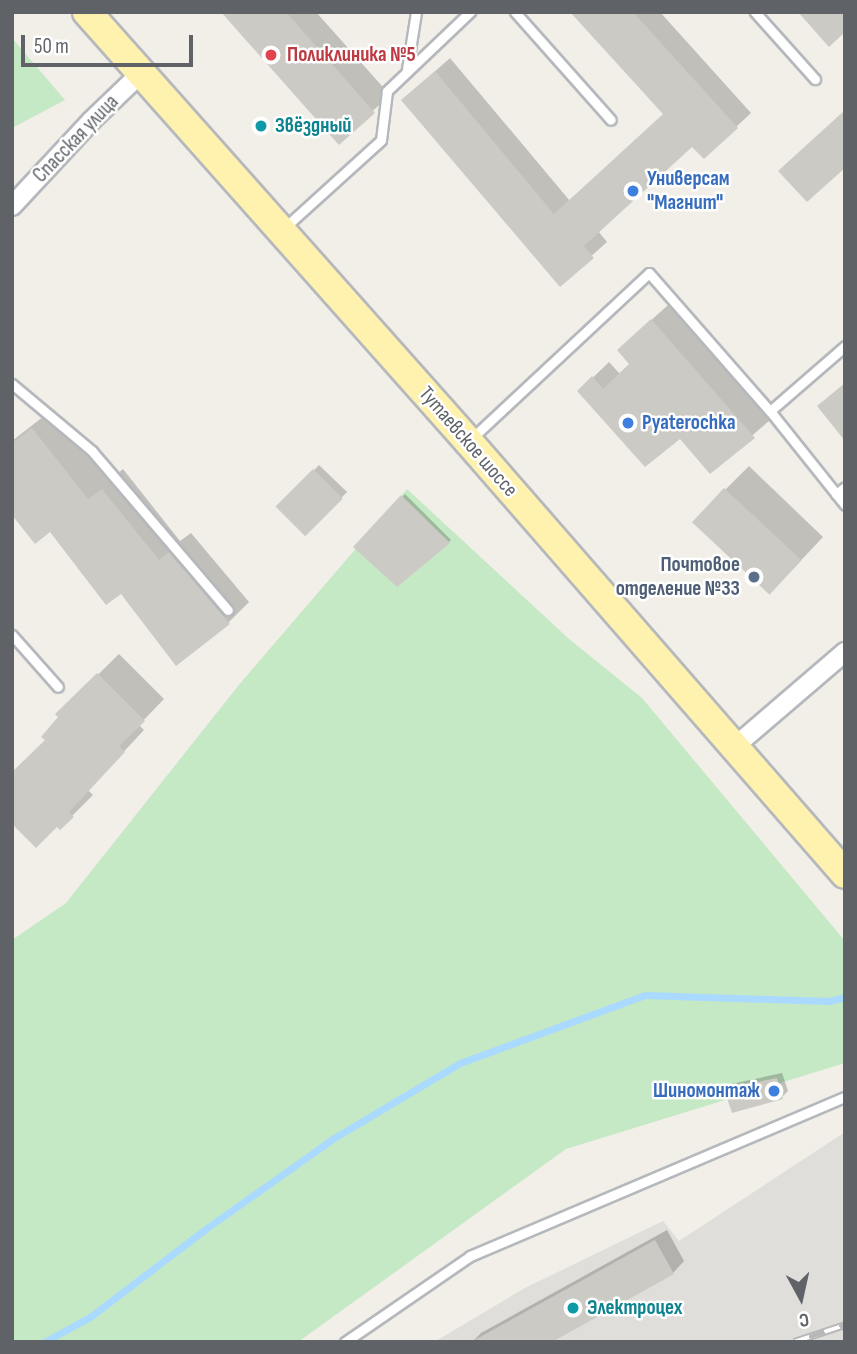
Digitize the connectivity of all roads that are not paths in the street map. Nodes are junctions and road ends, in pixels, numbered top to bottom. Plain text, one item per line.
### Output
1 (87, 12) edge
2 (416, 12) edge
3 (470, 12) edge
4 (515, 12) edge
5 (755, 12) edge
6 (407, 69) junction
7 (141, 73) junction
8 (816, 79) dead end
9 (611, 120) dead end
10 (15, 199) edge
11 (281, 230) junction
12 (845, 346) edge
13 (12, 384) edge
14 (770, 411) junction
15 (468, 441) junction
16 (845, 487) edge
17 (836, 494) junction
18 (845, 505) edge
19 (228, 610) dead end
20 (12, 635) edge
21 (845, 652) edge
22 (58, 687) dead end
23 (733, 748) junction
24 (845, 874) edge
25 (845, 1097) edge
26 (345, 1342) edge

1 - 7 main road, Тутаевское шоссе
2 - 6 lane
3 - 6 lane
4 - 9 lane
5 - 8 lane
6 - 11 lane
7 - 10 street, Спасская улица
7 - 11 main road, Тутаевское шоссе
11 - 15 main road, Тутаевское шоссе
12 - 14 lane
13 - 19 lane
14 - 15 lane
14 - 17 lane
15 - 23 main road, Тутаевское шоссе
16 - 17 lane
17 - 18 lane
20 - 22 lane
21 - 23 street
23 - 24 main road, Тутаевское шоссе
25 - 26 lane

